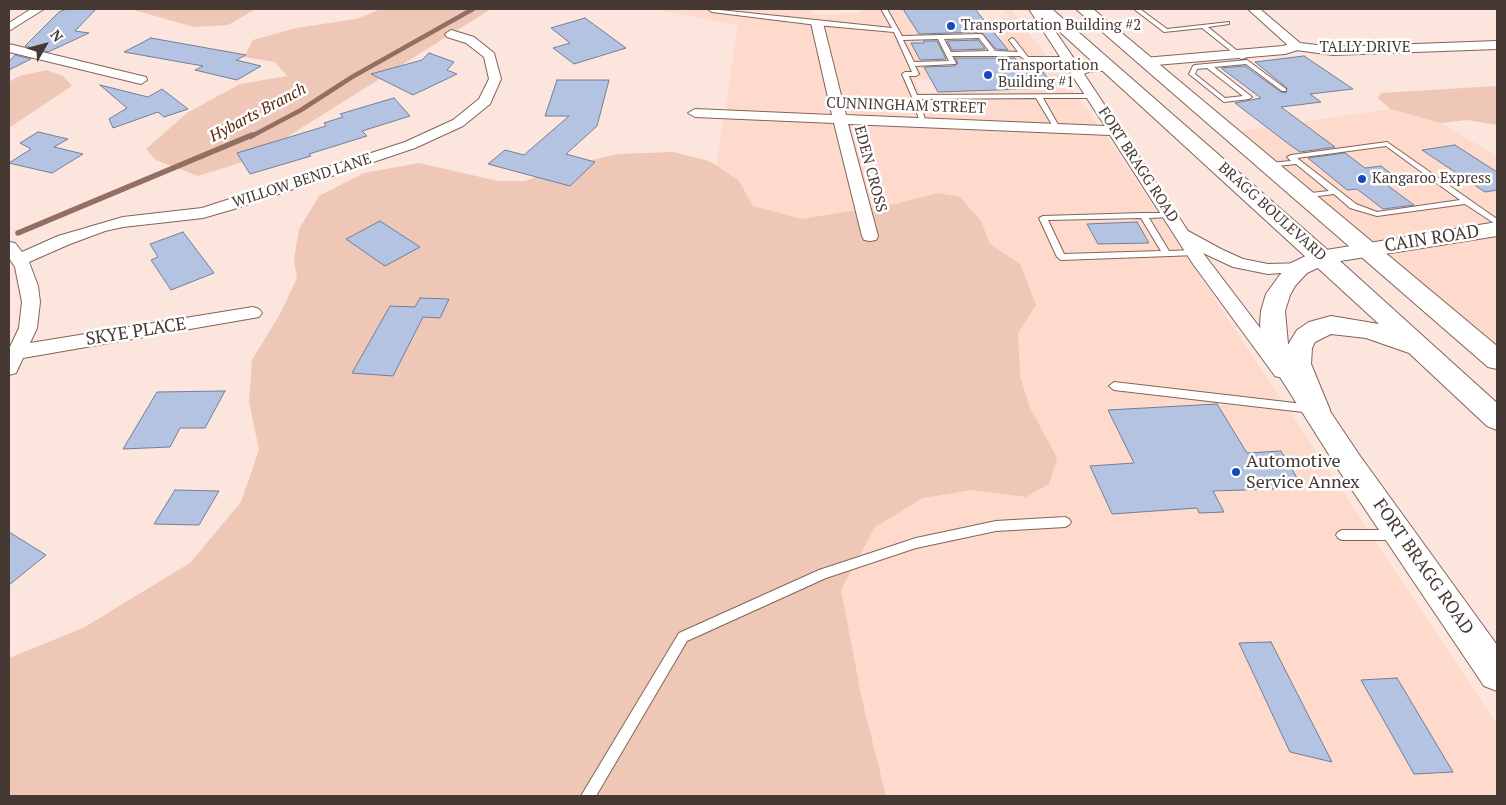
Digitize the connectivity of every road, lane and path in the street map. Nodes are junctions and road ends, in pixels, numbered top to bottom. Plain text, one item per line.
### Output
1 (38, 9) edge
2 (705, 9) edge
3 (713, 9) edge
4 (884, 9) edge
5 (1035, 9) edge
6 (1043, 9) edge
7 (1084, 9) edge
8 (1137, 9) edge
9 (1252, 9) edge
10 (817, 23) junction
11 (1227, 24) dead end
12 (1203, 26) junction
13 (9, 28) edge
14 (896, 30) junction
15 (451, 34) dead end
16 (940, 37) junction
17 (900, 38) junction
18 (1012, 40) dead end
19 (1497, 45) edge
20 (1296, 46) junction
21 (9, 48) edge
22 (948, 54) junction
23 (992, 54) junction
24 (1023, 54) junction
25 (1242, 58) junction
26 (1067, 60) junction
27 (1144, 62) junction
28 (1190, 63) junction
29 (912, 64) junction
30 (1209, 66) junction
31 (1109, 67) junction
32 (1078, 73) junction
33 (141, 80) dead end
34 (1284, 90) dead end
35 (1093, 96) junction
36 (915, 97) junction
37 (1039, 97) junction
38 (695, 113) dead end
39 (840, 120) junction
40 (923, 123) junction
41 (1057, 128) junction
42 (1116, 131) junction
43 (1298, 162) junction
44 (1268, 165) junction
45 (1335, 192) junction
46 (1305, 196) junction
47 (1468, 200) junction
48 (1143, 215) junction
49 (1170, 215) junction
50 (1497, 222) edge
51 (1497, 229) edge
52 (1182, 232) junction
53 (870, 236) dead end
54 (1367, 248) junction
55 (1194, 253) junction
56 (14, 254) edge
57 (1168, 254) junction
58 (1312, 262) junction
59 (254, 313) dead end
60 (1421, 348) junction
61 (13, 360) edge
62 (1497, 360) edge
63 (1114, 386) dead end
64 (1316, 410) junction
65 (1497, 419) edge
66 (1065, 522) dead end
67 (1342, 535) dead end
68 (1401, 535) junction
69 (1497, 674) edge
70 (588, 796) edge

1 - 13 street
2 - 3 lane
3 - 10 lane
4 - 14 lane
5 - 26 street, FORT BRAGG ROAD
6 - 31 main road, BRAGG BOULEVARD
7 - 27 main road, BRAGG BOULEVARD
8 - 12 lane
9 - 20 street
10 - 14 lane
10 - 39 street, EDEN CROSS
11 - 12 lane
12 - 25 lane
14 - 17 lane
15 - 56 street, WILLOW BEND LANE
16 - 17 lane
16 - 22 lane
16 - 23 lane
17 - 29 lane
18 - 24 lane
19 - 20 street, TALLY DRIVE
20 - 25 street, TALLY DRIVE
21 - 33 street
22 - 23 lane
22 - 29 lane
23 - 24 lane
24 - 26 lane
25 - 28 street, TALLY DRIVE
25 - 30 lane
25 - 34 lane
26 - 32 street, FORT BRAGG ROAD
27 - 28 street, TALLY DRIVE
27 - 44 main road, BRAGG BOULEVARD
28 - 30 lane
28 - 30 lane
29 - 36 lane
31 - 32 street
31 - 58 main road, BRAGG BOULEVARD
32 - 35 street, FORT BRAGG ROAD
35 - 37 lane
35 - 42 street, FORT BRAGG ROAD
36 - 37 lane
36 - 40 lane
37 - 41 lane
38 - 39 street, CUNNINGHAM STREET
39 - 40 street, CUNNINGHAM STREET
39 - 53 street, EDEN CROSS
40 - 41 street, CUNNINGHAM STREET
41 - 42 street, CUNNINGHAM STREET
42 - 49 street, FORT BRAGG ROAD
43 - 44 lane
43 - 45 lane
43 - 47 lane
44 - 46 main road, BRAGG BOULEVARD
45 - 46 lane
45 - 47 lane
46 - 54 main road, BRAGG BOULEVARD
47 - 50 lane
48 - 49 lane
48 - 57 lane
48 - 57 lane
49 - 52 street, FORT BRAGG ROAD
51 - 54 main road, CAIN ROAD
52 - 55 street, FORT BRAGG ROAD
52 - 58 street, FORT BRAGG ROAD
54 - 58 main road, FORT BRAGG ROAD
54 - 62 main road, BRAGG BOULEVARD
55 - 57 lane
55 - 64 street, FORT BRAGG ROAD
56 - 61 street
58 - 60 main road, BRAGG BOULEVARD
58 - 64 main road, FORT BRAGG ROAD
59 - 61 street, SKYE PLACE
60 - 64 main road
60 - 65 main road, BRAGG BOULEVARD
63 - 64 lane
64 - 68 main road, FORT BRAGG ROAD
66 - 70 lane
67 - 68 lane
68 - 69 main road, FORT BRAGG ROAD

